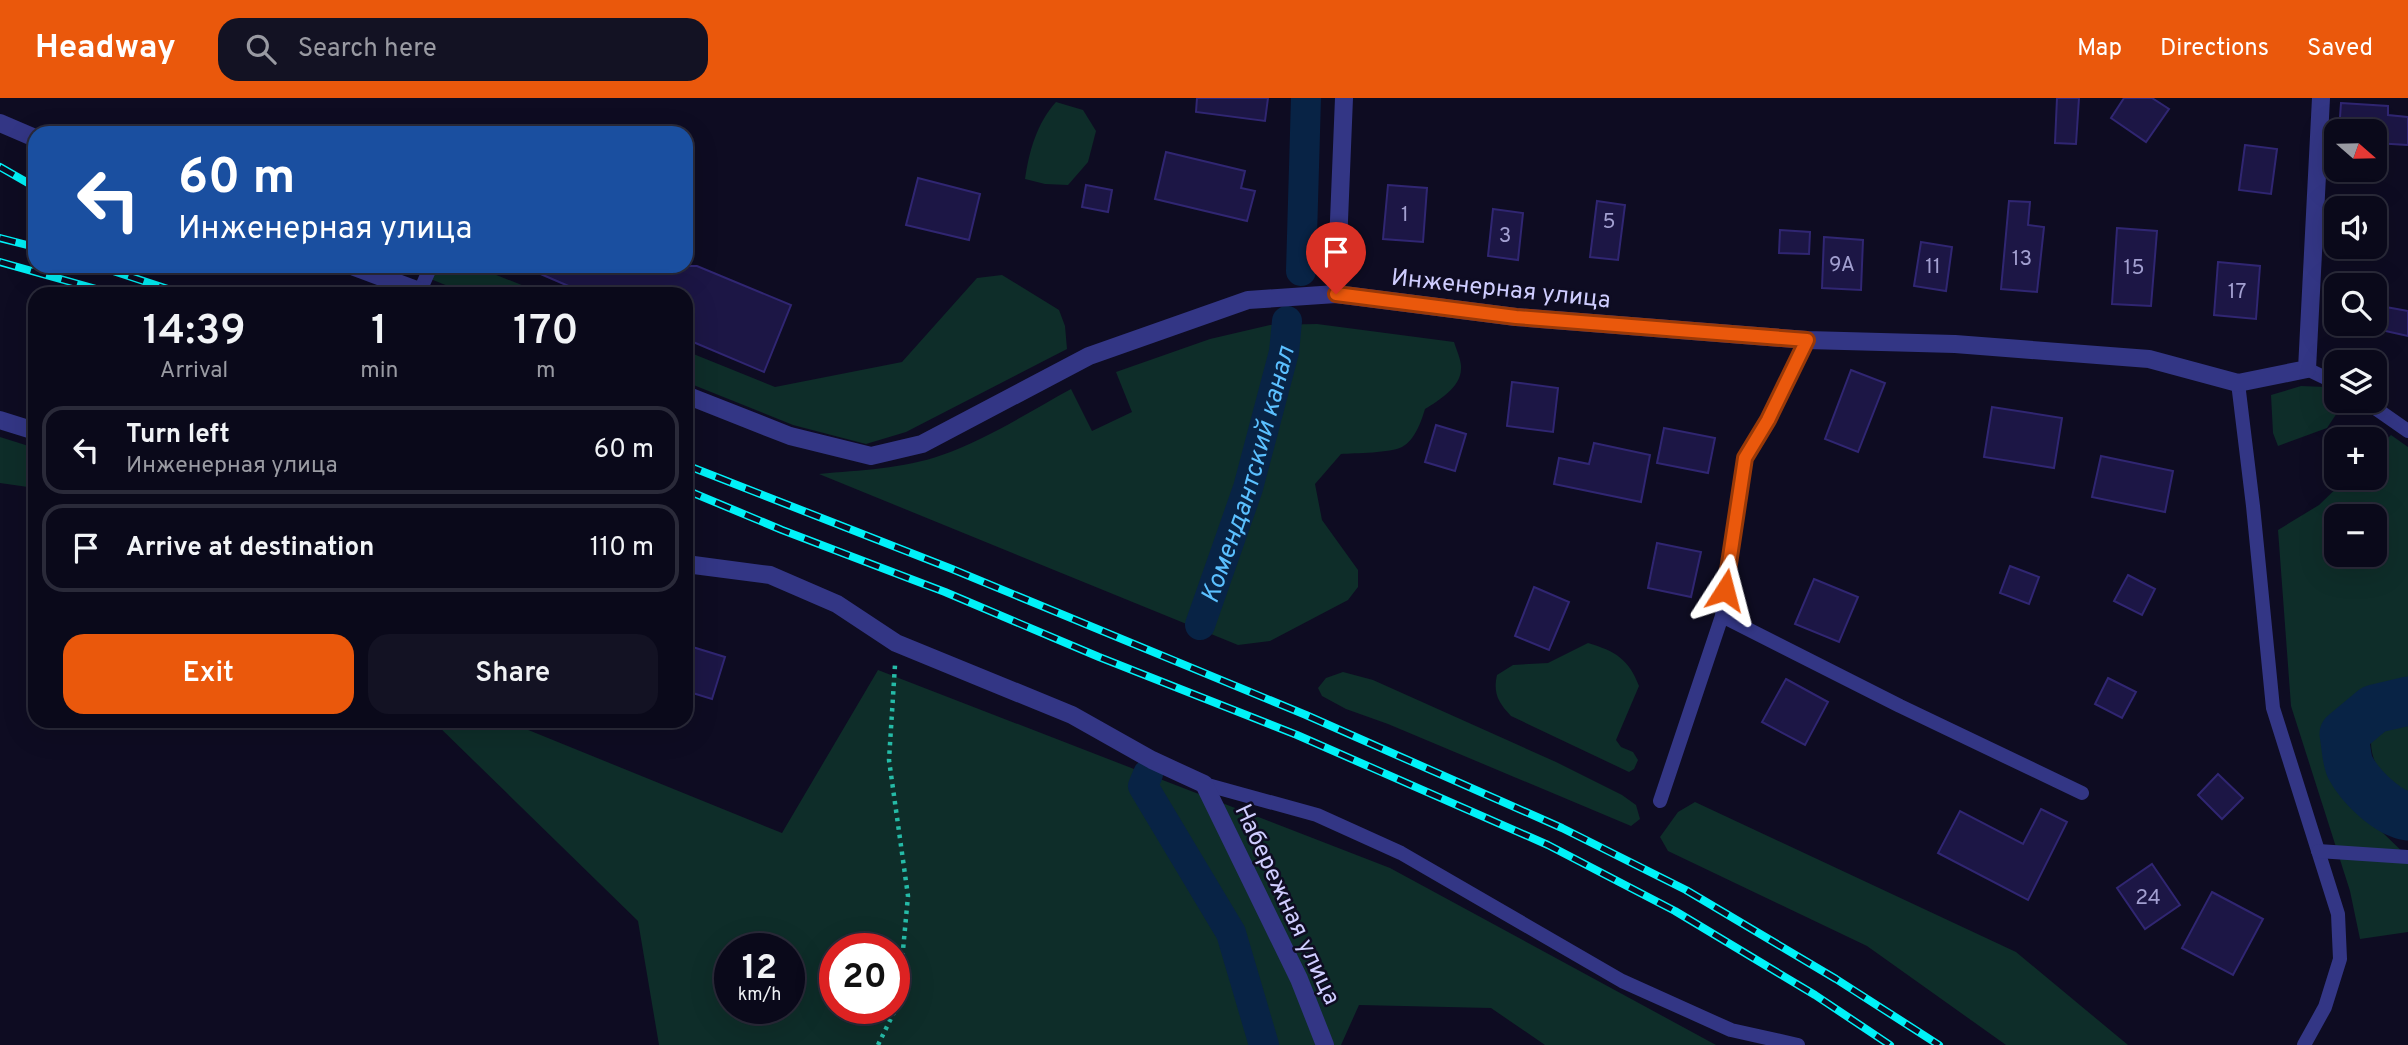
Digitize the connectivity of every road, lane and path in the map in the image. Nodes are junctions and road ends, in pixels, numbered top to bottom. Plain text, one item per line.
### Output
1 (1344, 98) edge
2 (2320, 98) edge
3 (0, 123) edge
4 (28, 135) edge
5 (371, 273) edge
6 (408, 287) edge
7 (1336, 294) junction
8 (1807, 340) junction
9 (2306, 369) junction
10 (2324, 377) edge
11 (2238, 383) junction
12 (693, 399) edge
13 (2382, 413) edge
14 (0, 420) edge
15 (28, 429) edge
16 (2408, 431) edge
17 (693, 565) edge
18 (1722, 616) junction
19 (896, 643) junction
20 (1204, 783) junction
21 (2082, 793) dead end
22 (1660, 801) dead end
23 (2318, 851) junction
24 (2408, 857) edge
25 (878, 1045) edge
26 (1325, 1045) edge
27 (1798, 1045) edge
28 (2304, 1045) edge

1 - 7 street
2 - 9 street
3 - 4 street
5 - 6 street
7 - 8 street, Инженерная улица
7 - 12 street, Инженерная улица
8 - 11 street, Инженерная улица
8 - 18 lane
9 - 10 lane
9 - 11 street, Инженерная улица
11 - 23 lane
13 - 16 lane
14 - 15 street
17 - 19 street
18 - 21 lane
18 - 22 lane
19 - 20 street
19 - 25 path
20 - 26 street, Набережная улица
20 - 27 lane
23 - 24 lane
23 - 28 lane

